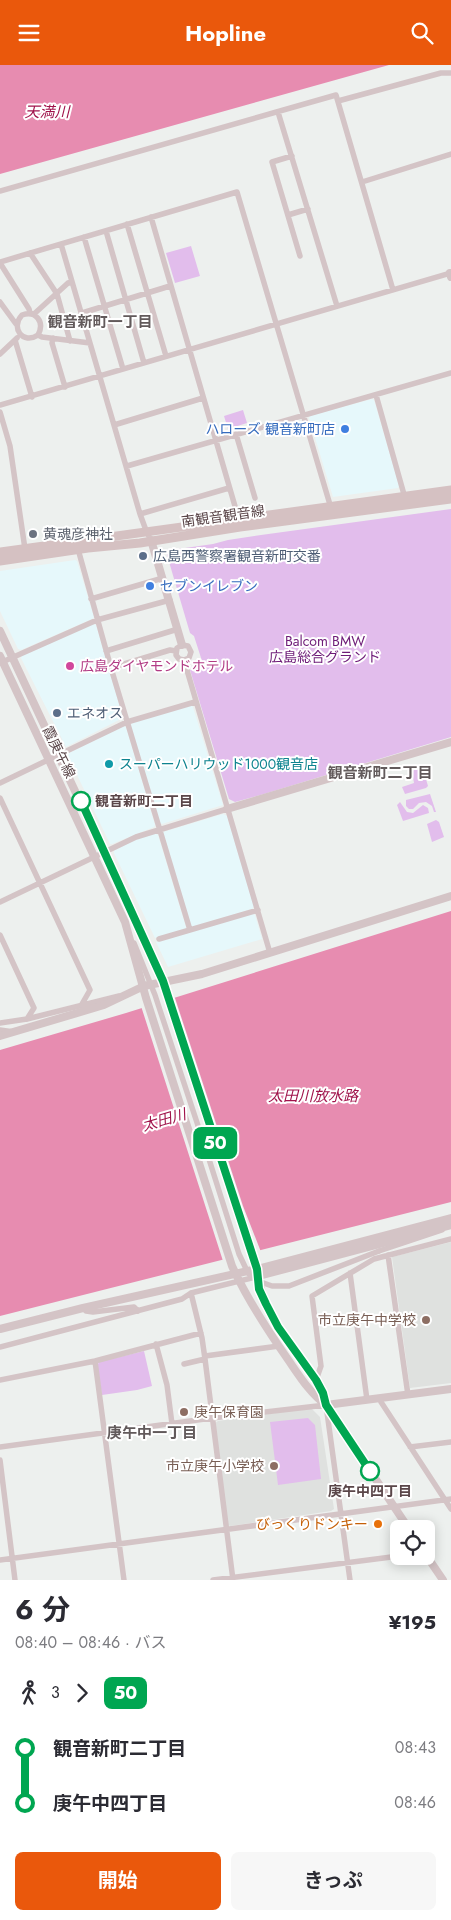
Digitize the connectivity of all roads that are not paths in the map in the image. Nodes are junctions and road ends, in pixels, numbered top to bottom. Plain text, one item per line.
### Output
1 (450, 73) edge
2 (338, 101) junction
3 (278, 112) junction
4 (451, 154) edge
5 (292, 156) junction
6 (362, 182) junction
7 (0, 191) edge
8 (308, 209) junction
9 (288, 215) junction
10 (151, 217) junction
11 (128, 224) junction
12 (106, 231) junction
13 (84, 237) junction
14 (61, 244) junction
15 (30, 253) junction
16 (300, 255) dead end
17 (0, 262) edge
18 (451, 274) edge
19 (72, 282) junction
20 (170, 286) junction
21 (394, 290) junction
22 (147, 293) junction
23 (56, 294) junction
24 (126, 300) junction
25 (0, 302) edge
26 (104, 306) junction
27 (337, 307) junction
28 (82, 313) junction
29 (32, 314) junction
30 (16, 324) junction
31 (277, 325) junction
32 (38, 335) junction
33 (18, 337) junction
34 (53, 338) junction
35 (70, 341) junction
36 (90, 343) junction
37 (189, 350) junction
38 (0, 354) edge
39 (166, 356) junction
40 (144, 363) junction
41 (123, 369) junction
42 (451, 373) edge
43 (100, 376) junction
44 (64, 387) junction
45 (376, 395) junction
46 (32, 397) junction
47 (203, 398) junction
48 (0, 405) edge
49 (0, 412) edge
50 (305, 415) junction
51 (114, 425) junction
52 (236, 434) junction
53 (215, 440) junction
54 (127, 466) junction
55 (229, 488) junction
56 (451, 490) edge
57 (255, 498) dead end
58 (451, 499) edge
59 (405, 501) junction
60 (332, 511) junction
61 (140, 514) junction
62 (240, 523) junction
63 (149, 537) junction
64 (25, 549) junction
65 (78, 549) junction
66 (0, 552) edge
67 (0, 561) edge
68 (163, 578) junction
69 (91, 599) junction
70 (170, 600) junction
71 (97, 620) junction
72 (178, 629) junction
73 (0, 631) edge
74 (182, 645) junction
75 (106, 651) junction
76 (176, 651) junction
77 (12, 657) junction
78 (1, 660) edge
79 (184, 660) junction
80 (111, 668) junction
81 (196, 702) junction
82 (127, 722) junction
83 (451, 742) edge
84 (59, 755) junction
85 (49, 760) junction
86 (0, 783) edge
87 (0, 798) edge
88 (228, 809) junction
89 (159, 829) junction
90 (105, 852) junction
91 (96, 857) junction
92 (39, 883) junction
93 (451, 896) edge
94 (0, 902) edge
95 (258, 910) junction
96 (190, 930) junction
97 (0, 935) edge
98 (160, 939) dead end
99 (270, 953) junction
100 (163, 981) junction
101 (147, 985) junction
102 (123, 995) junction
103 (82, 1004) junction
104 (27, 1019) junction
105 (0, 1023) edge
106 (0, 1030) edge
107 (14, 1032) junction
108 (0, 1036) edge
109 (451, 1218) edge
110 (451, 1225) edge
111 (451, 1239) edge
112 (388, 1255) junction
113 (257, 1273) junction
114 (350, 1273) junction
115 (237, 1278) junction
116 (191, 1293) junction
117 (84, 1308) junction
118 (138, 1311) junction
119 (0, 1329) edge
120 (201, 1333) junction
121 (156, 1344) junction
122 (279, 1346) junction
123 (0, 1347) edge
124 (205, 1358) junction
125 (95, 1361) junction
126 (184, 1364) dead end
127 (0, 1380) edge
128 (316, 1380) junction
129 (451, 1389) edge
130 (408, 1395) junction
131 (380, 1398) junction
132 (367, 1400) junction
133 (326, 1405) junction
134 (212, 1418) junction
135 (172, 1424) junction
136 (104, 1433) junction
137 (451, 1441) edge
138 (0, 1447) edge
139 (410, 1447) junction
140 (0, 1460) edge
141 (448, 1499) edge
142 (394, 1506) junction
143 (451, 1509) edge
144 (341, 1513) junction
145 (403, 1520) edge
146 (226, 1530) junction
147 (120, 1544) junction
148 (390, 1557) edge
149 (12, 1559) junction
150 (0, 1560) edge
151 (348, 1563) junction
152 (433, 1565) edge
153 (232, 1579) edge
154 (15, 1580) edge
155 (124, 1580) edge
156 (213, 1580) edge
157 (350, 1580) edge
158 (443, 1580) edge

1 - 2 street
2 - 3 street
2 - 6 street
3 - 5 street
3 - 7 street
4 - 6 street
5 - 8 street
5 - 9 street
6 - 21 street
8 - 9 street
8 - 27 street
9 - 16 street
10 - 11 street
10 - 20 street
10 - 31 street
11 - 12 street
11 - 22 street
12 - 13 street
12 - 24 street
13 - 14 street
13 - 26 street
14 - 15 street
14 - 19 street
15 - 17 street
15 - 23 street
17 - 29 street
18 - 21 street
19 - 23 street
19 - 28 street
20 - 22 street
20 - 37 street
21 - 27 street
22 - 24 street
22 - 39 street
23 - 29 street
23 - 35 street
24 - 26 street
24 - 40 street
25 - 30 street
26 - 28 street
26 - 41 street
27 - 31 street
28 - 36 street
29 - 30 street
29 - 32 street
30 - 33 street
31 - 37 street
31 - 50 street
32 - 33 street
32 - 34 street
33 - 38 street
33 - 46 street
34 - 35 street
34 - 44 street
35 - 36 street
36 - 43 street
37 - 39 street
37 - 47 street
39 - 40 street
40 - 41 street
41 - 43 street
42 - 45 street
43 - 44 street
43 - 51 street
44 - 46 street
45 - 50 street
45 - 59 street
46 - 48 street
47 - 51 street
47 - 53 street
49 - 64 street
50 - 52 street
50 - 60 street
51 - 54 street
52 - 53 street
52 - 57 street
53 - 54 street
53 - 55 street
54 - 61 street
55 - 61 street
55 - 62 street
56 - 59 main road, 南観音観音線
58 - 59 main road, 南観音観音線
59 - 60 main road, 南観音観音線
60 - 62 main road, 南観音観音線
61 - 63 street
62 - 63 main road, 南観音観音線
63 - 64 main road, 南観音観音線
63 - 65 main road, 南観音観音線
63 - 68 street
64 - 66 main road, 南観音観音線
65 - 67 main road, 南観音観音線
65 - 69 street
68 - 69 street
68 - 70 street
69 - 71 street
70 - 71 street
70 - 72 street
71 - 75 street
71 - 77 street
72 - 74 street
72 - 75 street
73 - 77 street
74 - 76 street
74 - 79 street
75 - 80 street
76 - 79 street
76 - 80 street
77 - 78 street
77 - 84 street
78 - 85 street, 霞庚午線
79 - 81 street
80 - 82 street
81 - 82 street
81 - 88 street
82 - 84 street
82 - 89 street
83 - 88 street
84 - 85 street
84 - 90 street
85 - 86 street
85 - 91 street, 霞庚午線
87 - 92 street
88 - 89 street
88 - 95 street
89 - 90 street
89 - 96 street
90 - 91 street
90 - 100 street
91 - 92 street
91 - 101 street, 霞庚午線
92 - 94 street
92 - 103 street
93 - 99 street
95 - 96 street
95 - 99 street
96 - 98 street
97 - 104 street
99 - 100 street
100 - 101 street
100 - 113 street
101 - 102 street
101 - 110 street, bridge
101 - 115 street, 霞庚午線
102 - 103 street
102 - 107 street
103 - 104 street
104 - 105 street
106 - 107 street
107 - 108 street
109 - 113 street
110 - 113 street
111 - 112 street
112 - 114 street
112 - 130 street
113 - 115 street
113 - 128 street
114 - 128 street
114 - 132 street
115 - 116 street
115 - 117 street
115 - 122 street, 霞庚午線
116 - 118 street
116 - 120 street
117 - 118 street
117 - 119 street
118 - 123 street
120 - 121 street
120 - 124 street
121 - 125 street
121 - 135 street
122 - 124 street
122 - 133 street, 霞庚午線
124 - 126 street
124 - 134 street
125 - 127 street
125 - 136 street
128 - 133 street
129 - 130 street
130 - 131 street
131 - 132 street
131 - 139 street
132 - 133 street
133 - 134 street
133 - 142 street
133 - 144 street
134 - 135 street
134 - 146 street
135 - 136 street
136 - 138 street
136 - 147 street
137 - 139 street
139 - 141 street
140 - 149 street
141 - 142 street
141 - 143 street
142 - 144 street
142 - 145 street
144 - 146 street
144 - 151 street
146 - 147 street
146 - 153 street
147 - 149 street
147 - 155 street
148 - 151 street
149 - 150 street
149 - 154 street
151 - 153 street
151 - 157 street
152 - 158 street
153 - 156 street

